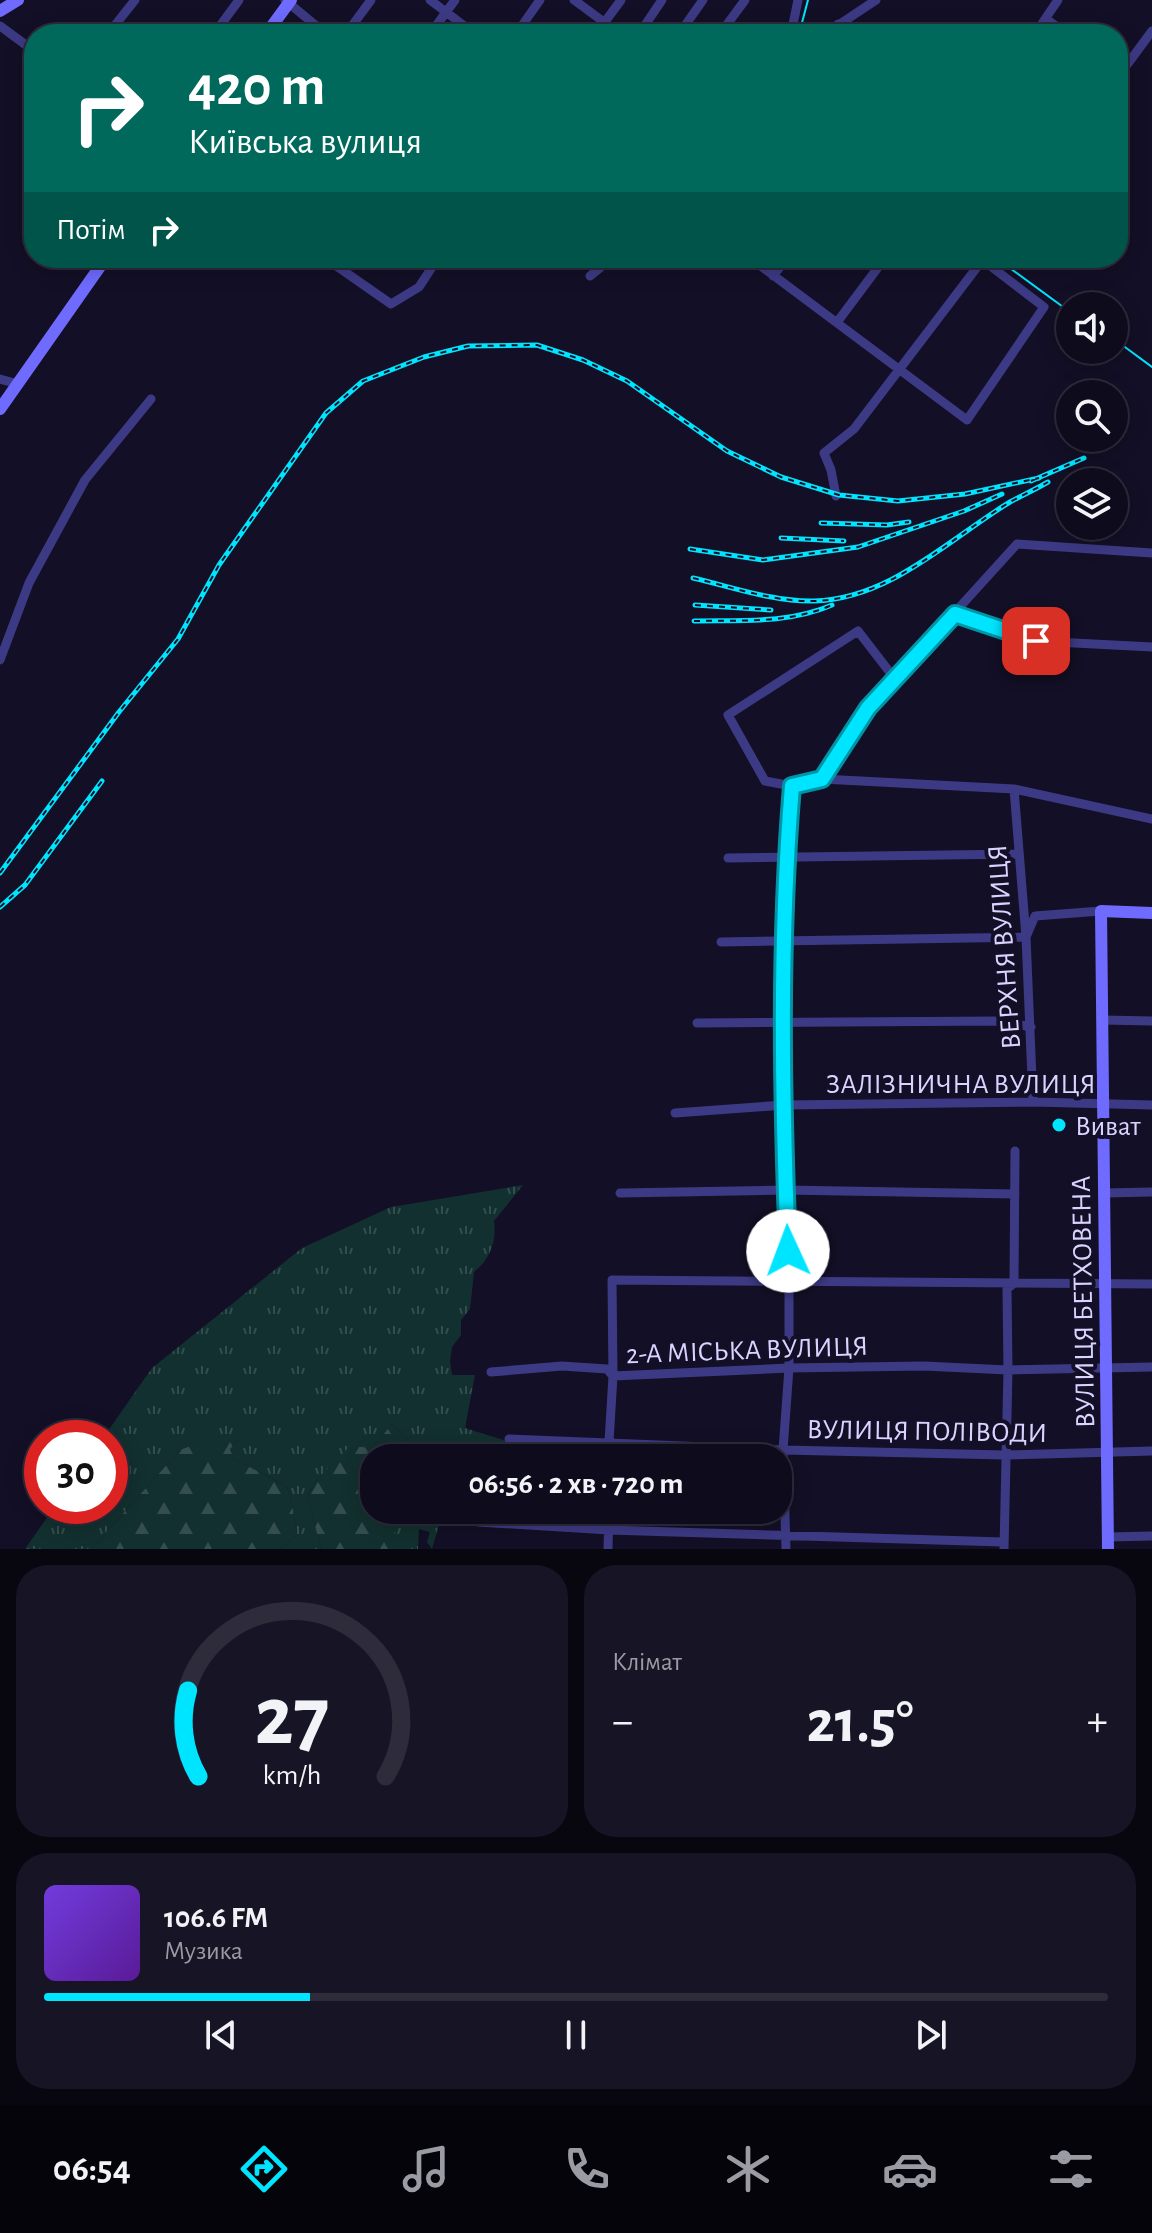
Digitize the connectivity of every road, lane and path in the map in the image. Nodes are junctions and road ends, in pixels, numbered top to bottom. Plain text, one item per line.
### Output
1 (18, 0) edge
2 (135, 0) edge
3 (239, 0) edge
4 (371, 0) edge
5 (430, 0) edge
6 (455, 0) edge
7 (540, 0) edge
8 (621, 0) edge
9 (662, 0) edge
10 (703, 0) edge
11 (745, 0) edge
12 (798, 0) edge
13 (875, 0) edge
14 (1058, 0) edge
15 (288, 1) edge
16 (578, 1) edge
17 (0, 11) edge
18 (446, 12) junction
19 (1046, 19) junction
20 (605, 23) joint
21 (116, 24) edge
22 (221, 24) edge
23 (273, 24) edge
24 (314, 24) edge
25 (353, 24) edge
26 (437, 24) edge
27 (462, 24) edge
28 (523, 24) edge
29 (646, 24) edge
30 (686, 24) edge
31 (727, 24) edge
32 (793, 24) edge
33 (838, 24) edge
34 (1042, 24) edge
35 (1053, 24) edge
36 (0, 26) edge
37 (1152, 31) edge
38 (24, 44) edge
39 (1128, 62) edge
40 (99, 268) edge
41 (339, 268) edge
42 (431, 268) edge
43 (600, 268) edge
44 (763, 268) edge
45 (779, 268) edge
46 (878, 268) edge
47 (975, 268) edge
48 (994, 268) edge
49 (590, 276) dead end
50 (773, 276) junction
51 (838, 321) junction
52 (900, 370) junction
53 (0, 379) edge
54 (18, 384) junction
55 (151, 399) dead end
56 (0, 409) edge
57 (836, 496) dead end
58 (1152, 553) edge
59 (955, 614) junction
60 (1152, 647) edge
61 (0, 660) edge
62 (895, 679) junction
63 (822, 779) junction
64 (792, 786) junction
65 (1014, 789) junction
66 (1152, 819) edge
67 (1019, 854) junction
68 (786, 856) junction
69 (728, 858) dead end
70 (1101, 911) junction
71 (1152, 913) edge
72 (1026, 937) junction
73 (783, 940) junction
74 (721, 942) dead end
75 (1102, 1020) junction
76 (1152, 1021) edge
77 (697, 1023) dead end
78 (782, 1023) junction
79 (1031, 1027) junction
80 (1033, 1102) junction
81 (784, 1105) junction
82 (1104, 1105) junction
83 (1152, 1105) edge
84 (675, 1113) dead end
85 (1015, 1151) dead end
86 (785, 1190) junction
87 (1152, 1192) edge
88 (620, 1193) dead end
89 (1105, 1193) junction
90 (1015, 1194) junction
91 (789, 1282) junction
92 (1014, 1283) junction
93 (1106, 1284) junction
94 (1152, 1284) edge
95 (1106, 1367) junction
96 (1152, 1367) edge
97 (789, 1368) junction
98 (1008, 1370) junction
99 (491, 1372) dead end
100 (613, 1376) junction
101 (509, 1439) dead end
102 (608, 1444) joint
103 (783, 1444) edge
104 (792, 1450) edge
105 (1107, 1451) junction
106 (1152, 1451) edge
107 (1005, 1455) junction
108 (511, 1524) edge
109 (609, 1524) edge
110 (786, 1524) edge
111 (609, 1530) junction
112 (1152, 1536) edge
113 (786, 1537) junction
114 (1108, 1543) edge
115 (1004, 1545) edge
116 (608, 1549) edge
117 (786, 1549) edge

1 - 17 street
2 - 21 street
3 - 22 street
4 - 25 street
5 - 18 street
6 - 18 street
7 - 28 street
8 - 20 street
9 - 29 street
10 - 30 street
11 - 31 street
12 - 32 street
13 - 33 street
14 - 19 street
15 - 23 street
15 - 24 street
16 - 20 street
18 - 26 street
18 - 27 street
19 - 34 street
19 - 35 street
36 - 38 street
37 - 39 street
40 - 54 street
41 - 42 street
43 - 49 street
44 - 50 street
45 - 50 street
46 - 51 street
47 - 52 street
48 - 52 street
50 - 51 street
51 - 52 street
52 - 57 street
53 - 54 street
54 - 56 street
55 - 61 street
58 - 59 street
59 - 60 street
59 - 62 street
62 - 63 street
62 - 64 street
63 - 64 street
63 - 65 street
64 - 68 street
65 - 66 street
65 - 67 street, ВЕРХНЯ ВУЛИЦЯ
67 - 68 street
67 - 72 street, ВЕРХНЯ ВУЛИЦЯ
68 - 69 street
68 - 73 street
70 - 71 street
70 - 72 street
70 - 75 street, ВУЛИЦЯ БЕТХОВЕНА
72 - 73 street
72 - 79 street, ВЕРХНЯ ВУЛИЦЯ
73 - 74 street
73 - 78 street
75 - 76 street
75 - 82 street, ВУЛИЦЯ БЕТХОВЕНА
77 - 78 street
78 - 79 street
78 - 81 street
79 - 80 street, ВЕРХНЯ ВУЛИЦЯ
80 - 81 street, ЗАЛІЗНИЧНА ВУЛИЦЯ
80 - 82 street, ЗАЛІЗНИЧНА ВУЛИЦЯ
81 - 84 street, ЗАЛІЗНИЧНА ВУЛИЦЯ
81 - 86 street
82 - 83 street, ЗАЛІЗНИЧНА ВУЛИЦЯ
82 - 89 street, ВУЛИЦЯ БЕТХОВЕНА
85 - 90 street
86 - 88 street
86 - 90 street
86 - 91 street
87 - 89 street
89 - 93 street, ВУЛИЦЯ БЕТХОВЕНА
90 - 92 street
91 - 92 street
91 - 97 street
91 - 100 street
92 - 93 street
92 - 98 street
93 - 94 street
93 - 95 street, ВУЛИЦЯ БЕТХОВЕНА
95 - 96 street
95 - 98 street, 2-А МІСЬКА ВУЛИЦЯ
95 - 105 street, ВУЛИЦЯ БЕТХОВЕНА
97 - 98 street, 2-А МІСЬКА ВУЛИЦЯ
97 - 100 street, 2-А МІСЬКА ВУЛИЦЯ
97 - 103 street
98 - 107 street
99 - 100 street, 2-А МІСЬКА ВУЛИЦЯ
100 - 102 street
101 - 102 street, ВУЛИЦЯ ПОЛІВОДИ
104 - 107 street, ВУЛИЦЯ ПОЛІВОДИ
105 - 106 street, ВУЛИЦЯ ПОЛІВОДИ
105 - 107 street, ВУЛИЦЯ ПОЛІВОДИ
105 - 114 street, ВУЛИЦЯ БЕТХОВЕНА
107 - 115 street
108 - 111 street
109 - 111 street
110 - 113 street
111 - 113 street
111 - 116 street
112 - 114 street
113 - 115 street
113 - 117 street

